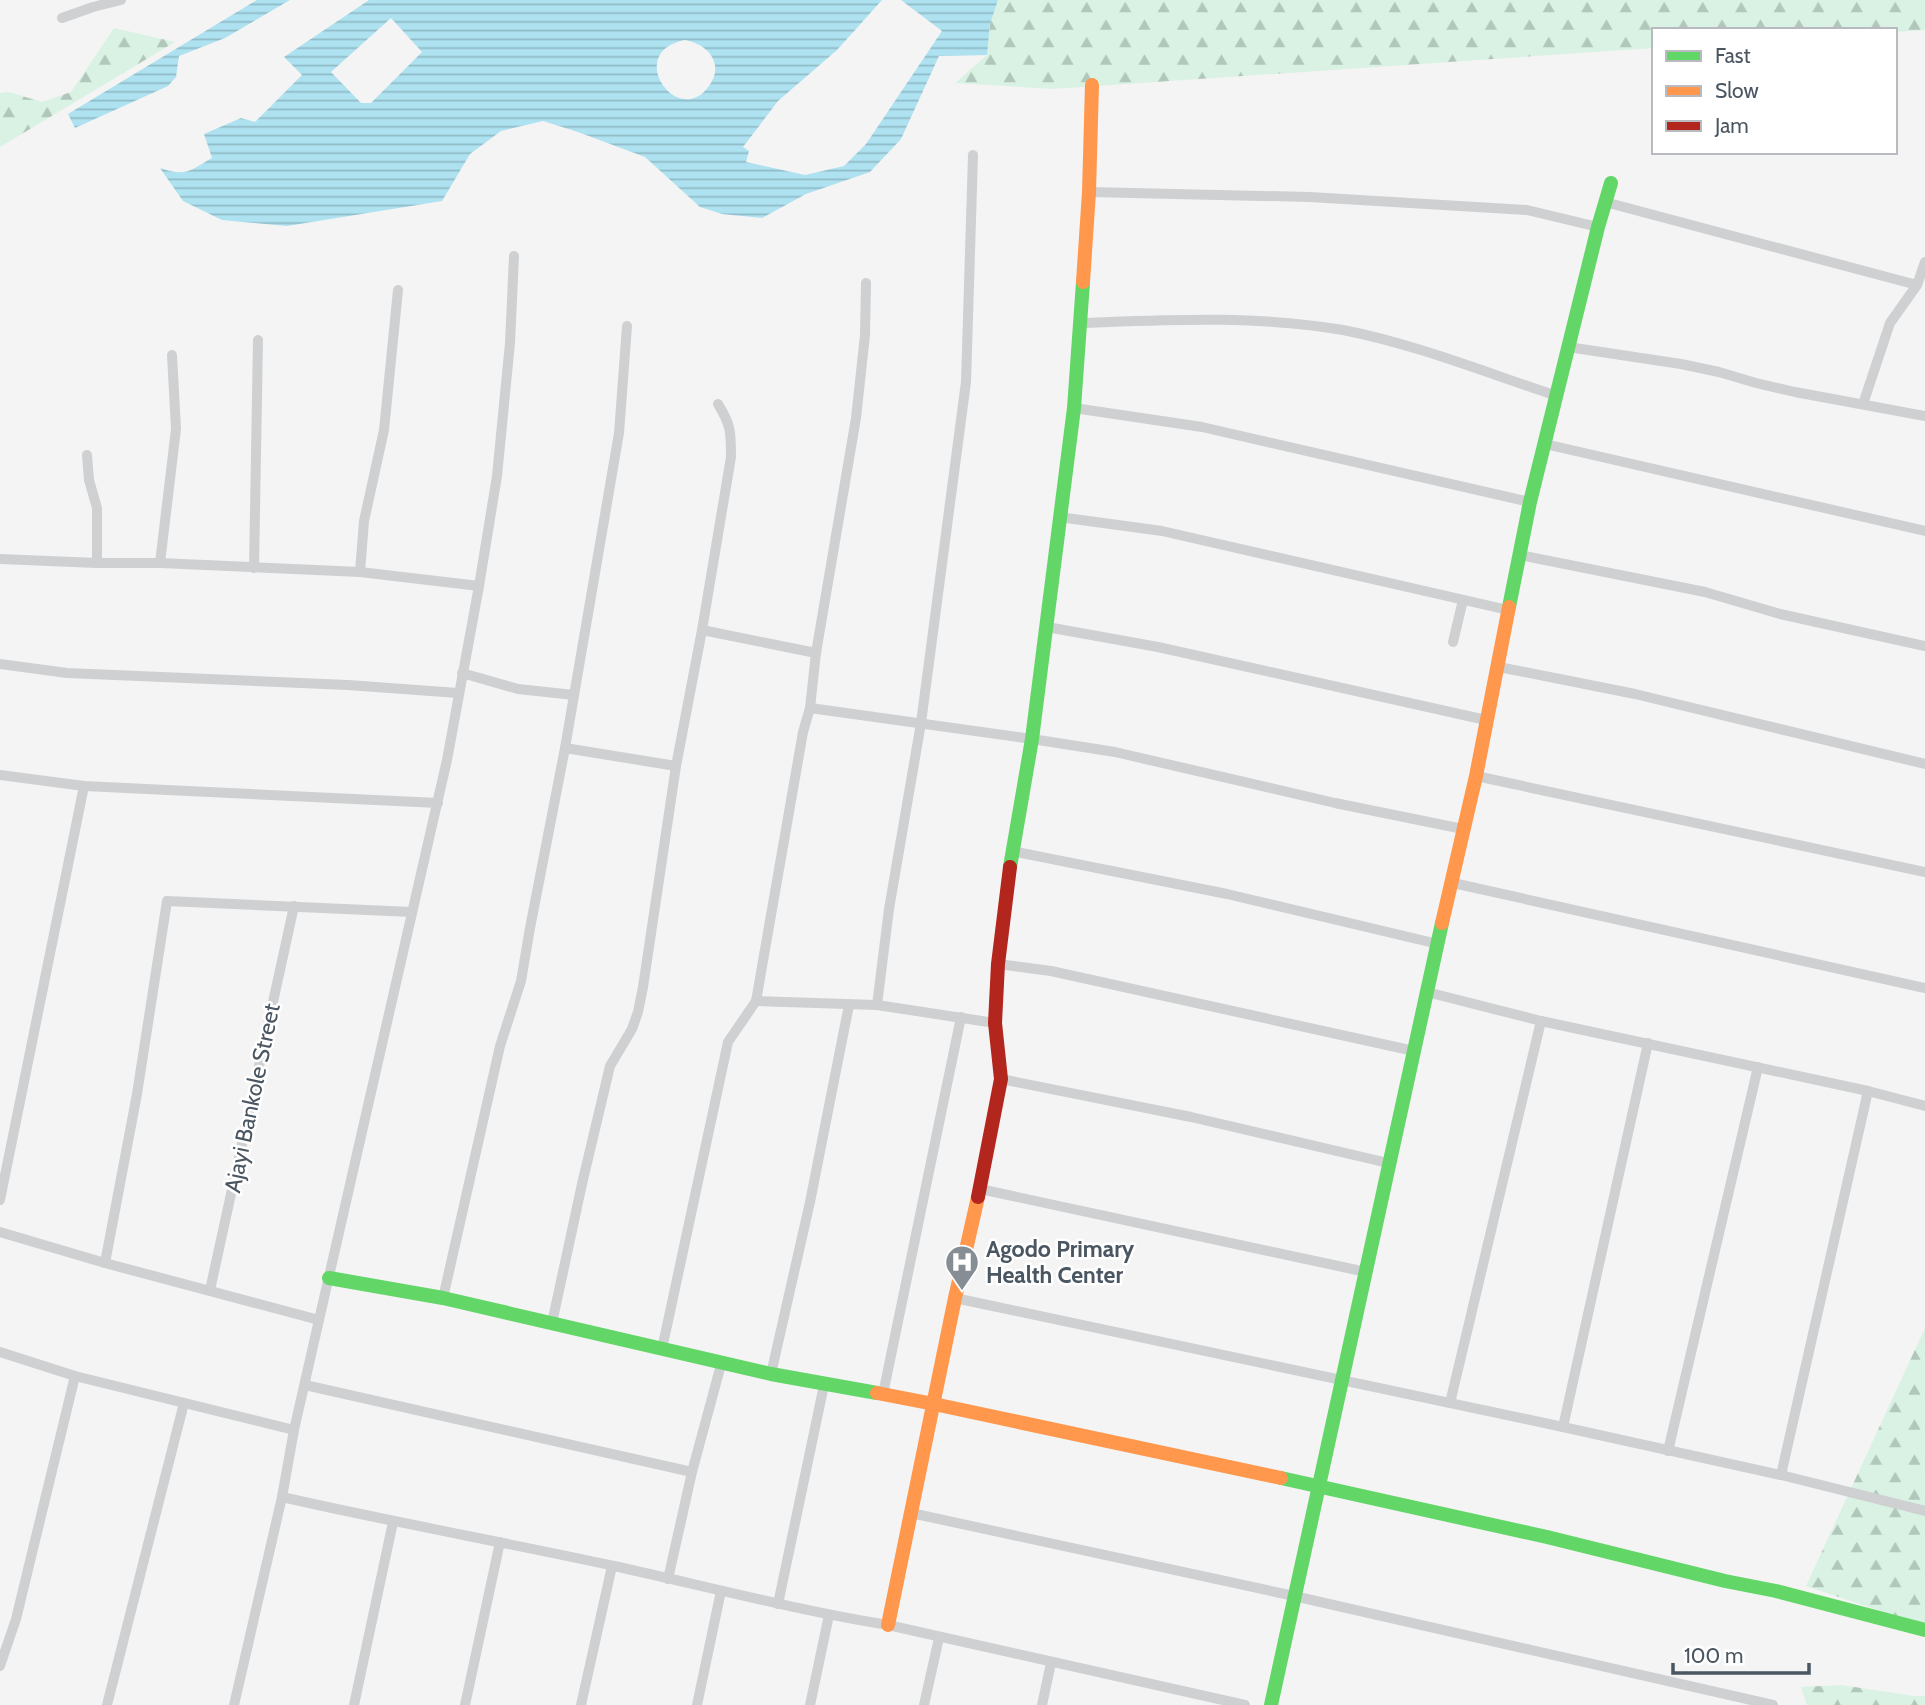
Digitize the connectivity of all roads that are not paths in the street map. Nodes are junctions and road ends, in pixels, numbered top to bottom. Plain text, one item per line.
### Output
1 (121, 0) edge
2 (62, 18) dead end
3 (1092, 85) dead end
4 (973, 155) dead end
5 (1611, 183) dead end
6 (1089, 192) junction
7 (1605, 202) junction
8 (1598, 227) junction
9 (514, 256) dead end
10 (1925, 262) edge
11 (866, 283) dead end
12 (1917, 285) junction
13 (398, 290) dead end
14 (1081, 323) junction
15 (627, 326) dead end
16 (258, 340) dead end
17 (1568, 347) junction
18 (172, 355) dead end
19 (1557, 396) junction
20 (718, 404) dead end
21 (1863, 404) junction
22 (1074, 408) junction
23 (1925, 416) edge
24 (1545, 444) junction
25 (87, 455) dead end
26 (1531, 502) junction
27 (1059, 517) junction
28 (1925, 531) edge
29 (1520, 555) junction
30 (0, 559) edge
31 (97, 563) junction
32 (160, 563) junction
33 (254, 568) junction
34 (360, 572) junction
35 (479, 586) junction
36 (1463, 600) junction
37 (1508, 610) junction
38 (1046, 627) junction
39 (702, 630) junction
40 (1453, 642) dead end
41 (1925, 646) edge
42 (816, 653) junction
43 (0, 664) edge
44 (1499, 667) junction
45 (462, 673) junction
46 (458, 694) junction
47 (574, 695) junction
48 (810, 708) junction
49 (1486, 720) junction
50 (921, 723) junction
51 (1032, 739) junction
52 (565, 748) junction
53 (1925, 764) edge
54 (676, 766) junction
55 (0, 775) edge
56 (1476, 776) junction
57 (84, 786) junction
58 (438, 803) junction
59 (1463, 829) junction
60 (1012, 851) junction
61 (1925, 872) edge
62 (1452, 883) junction
63 (294, 906) junction
64 (412, 912) junction
65 (1438, 944) junction
66 (998, 964) junction
67 (1925, 988) edge
68 (1427, 992) junction
69 (756, 1001) junction
70 (849, 1005) junction
71 (877, 1005) junction
72 (961, 1017) junction
73 (1541, 1021) junction
74 (995, 1023) junction
75 (1648, 1044) junction
76 (1414, 1051) junction
77 (1758, 1067) junction
78 (1001, 1079) junction
79 (1868, 1091) junction
80 (1925, 1106) edge
81 (1388, 1163) junction
82 (980, 1189) junction
83 (0, 1200) edge
84 (0, 1232) edge
85 (105, 1263) junction
86 (1366, 1272) junction
87 (329, 1279) junction
88 (210, 1290) junction
89 (443, 1298) junction
90 (955, 1298) junction
91 (319, 1320) junction
92 (552, 1323) junction
93 (662, 1349) junction
94 (0, 1352) edge
95 (722, 1361) junction
96 (771, 1374) junction
97 (75, 1376) junction
98 (1342, 1380) junction
99 (306, 1385) junction
100 (824, 1385) junction
101 (883, 1394) junction
102 (184, 1403) junction
103 (1450, 1403) junction
104 (934, 1404) junction
105 (1563, 1427) junction
106 (294, 1430) junction
107 (1668, 1451) junction
108 (692, 1472) junction
109 (1781, 1475) junction
110 (1320, 1486) junction
111 (282, 1497) junction
112 (1925, 1511) edge
113 (911, 1513) junction
114 (393, 1522) junction
115 (500, 1542) junction
116 (612, 1566) junction
117 (668, 1579) junction
118 (721, 1591) junction
119 (1294, 1596) junction
120 (778, 1605) junction
121 (829, 1615) junction
122 (888, 1625) junction
123 (1925, 1630) edge
124 (939, 1638) junction
125 (1051, 1663) junction
126 (0, 1667) edge
127 (107, 1705) edge
128 (234, 1705) edge
129 (354, 1705) edge
130 (465, 1705) edge
131 (581, 1705) edge
132 (697, 1705) edge
133 (810, 1705) edge
134 (924, 1705) edge
135 (1042, 1705) edge
136 (1245, 1705) edge
137 (1271, 1705) edge
138 (1773, 1705) edge

1 - 2 street
3 - 6 street
4 - 50 street
5 - 7 street
6 - 8 street
6 - 14 street
7 - 8 street
7 - 12 street
8 - 17 street
9 - 35 street
10 - 12 street
11 - 42 street
12 - 21 street
13 - 34 street
14 - 19 street
14 - 22 street
15 - 47 street
16 - 33 street
17 - 19 street
17 - 21 street
18 - 32 street
19 - 24 street
20 - 39 street
21 - 23 street
22 - 26 street
22 - 27 street
24 - 26 street
24 - 28 street
25 - 31 street
26 - 29 street
27 - 36 street
27 - 38 street
29 - 37 street
29 - 41 street
30 - 31 street
31 - 32 street
32 - 33 street
33 - 34 street
34 - 35 street
35 - 45 street
36 - 37 street
36 - 40 street
37 - 44 street
38 - 49 street
38 - 51 street
39 - 42 street
39 - 54 street
42 - 48 street
43 - 46 street
44 - 49 street
44 - 53 street
45 - 46 street
45 - 47 street
46 - 58 street
47 - 52 street
48 - 50 street
48 - 69 street
49 - 56 street
50 - 51 street
50 - 71 street
51 - 59 street
51 - 60 street
52 - 54 street
52 - 89 street
54 - 92 street
55 - 57 street
56 - 59 street
56 - 61 street
57 - 58 street
57 - 83 street
58 - 64 street
59 - 62 street
60 - 65 street
60 - 66 street
62 - 65 street
62 - 67 street
63 - 64 street
63 - 85 street
63 - 88 street, Ajayi Bankole Street
64 - 87 street
65 - 68 street
66 - 74 street
66 - 76 street
68 - 73 street
68 - 76 street
69 - 70 street
69 - 93 street
70 - 71 street
70 - 96 street
71 - 72 street
72 - 74 street
72 - 101 street
73 - 75 street
73 - 103 street
74 - 78 street
75 - 77 street
75 - 105 street
76 - 81 street
77 - 79 street
77 - 107 street
78 - 81 street
78 - 82 street
79 - 80 street
79 - 109 street
81 - 86 street
82 - 86 street
82 - 90 street
84 - 85 street
85 - 88 street
86 - 98 street
87 - 89 street
87 - 91 street
88 - 91 street
89 - 92 street
90 - 98 street
90 - 104 street
91 - 99 street
92 - 93 street
93 - 95 street
94 - 97 street
95 - 96 street
95 - 108 street
96 - 100 street
97 - 102 street
97 - 126 street
98 - 103 street
98 - 110 street
99 - 106 street
99 - 108 street
100 - 101 street
100 - 120 street
101 - 104 street
102 - 106 street
102 - 127 street
103 - 105 street
104 - 110 street
104 - 113 street
105 - 107 street
106 - 111 street
107 - 109 street
108 - 117 street
109 - 112 street
110 - 119 street
110 - 123 street
111 - 114 street
111 - 128 street
113 - 119 street
113 - 122 street
114 - 115 street
114 - 129 street
115 - 116 street
115 - 130 street
116 - 117 street
116 - 131 street
117 - 118 street
118 - 120 street
118 - 132 street
119 - 137 street
119 - 138 street
120 - 121 street
121 - 122 street
121 - 133 street
122 - 124 street
124 - 125 street
124 - 134 street
125 - 135 street
125 - 136 street

